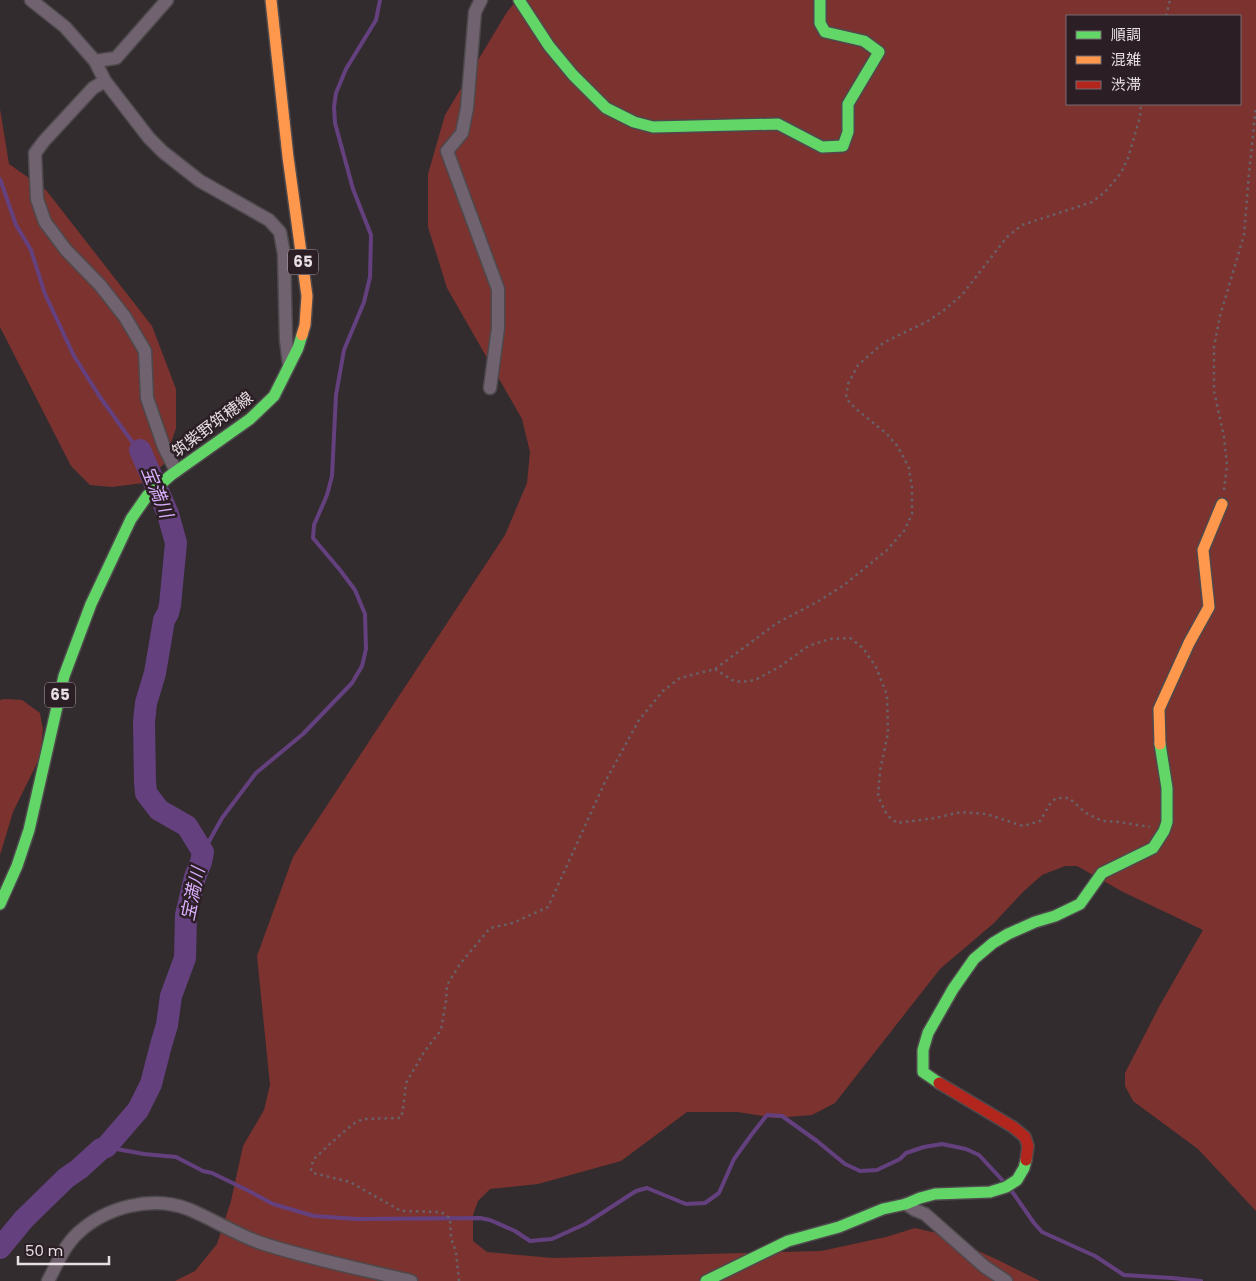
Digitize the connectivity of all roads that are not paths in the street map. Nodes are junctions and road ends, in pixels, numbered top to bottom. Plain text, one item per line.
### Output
1 (31, 0) edge
2 (167, 0) edge
3 (271, 0) edge
4 (481, 0) edge
5 (519, 0) edge
6 (820, 0) edge
7 (95, 61) junction
8 (105, 81) junction
9 (290, 365) junction
10 (490, 388) dead end
11 (174, 473) junction
12 (1222, 504) road end
13 (0, 904) edge
14 (906, 1204) junction
15 (48, 1281) edge
16 (412, 1281) edge
17 (706, 1281) edge
18 (1006, 1281) edge

1 - 7 street
2 - 7 street
3 - 9 street, 筑紫野筑穂線 / 65
4 - 10 street
5 - 6 street
7 - 8 street
8 - 9 street
8 - 11 street
9 - 11 street, 筑紫野筑穂線 / 65
11 - 13 street, 筑紫野筑穂線 / 65
12 - 14 street
14 - 17 street
14 - 18 street
15 - 16 street

